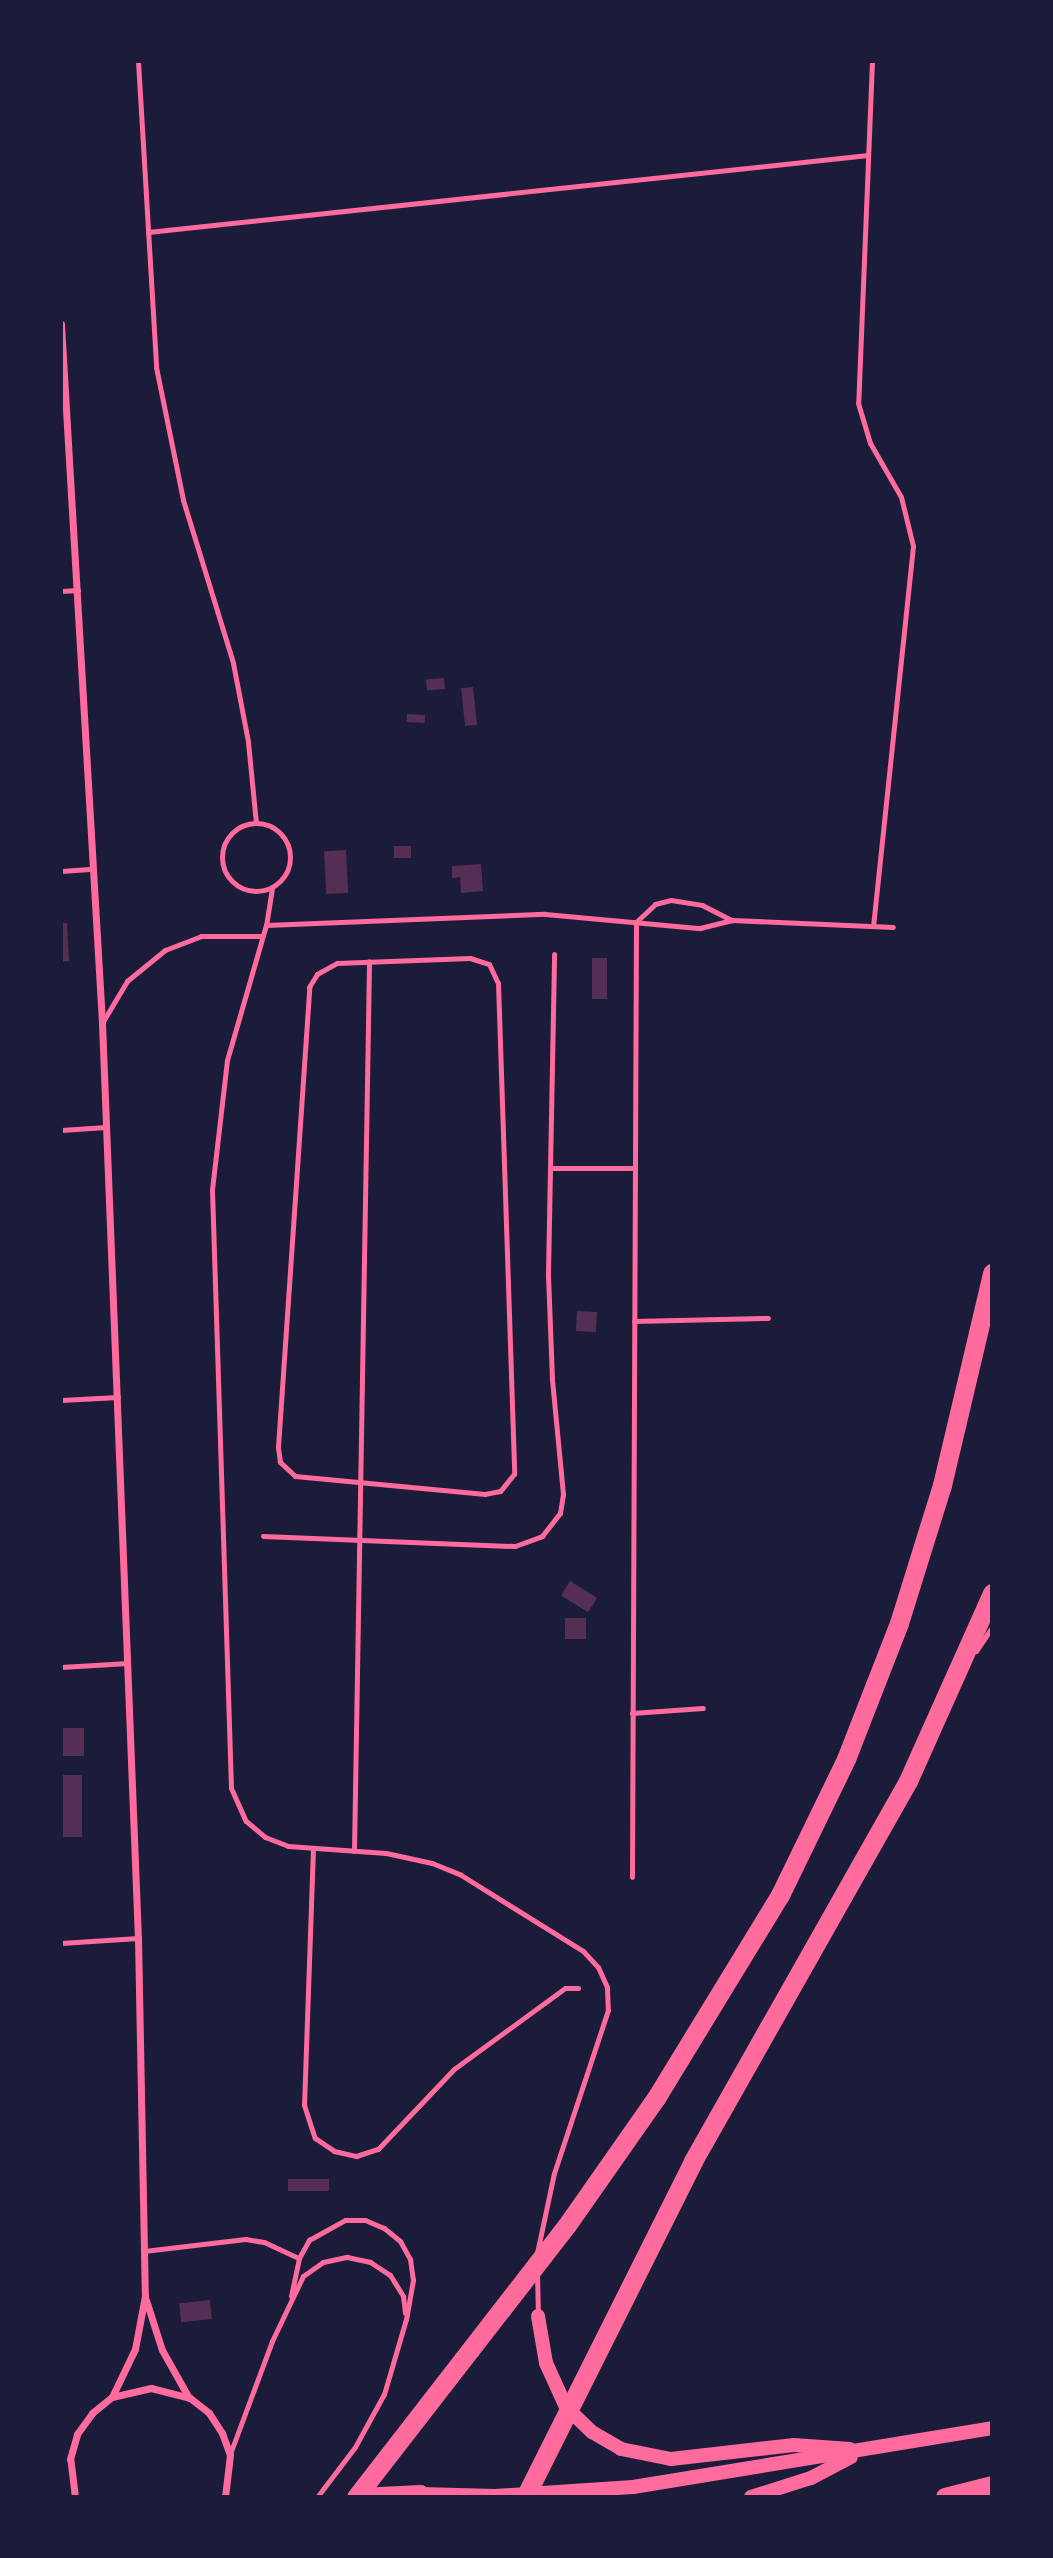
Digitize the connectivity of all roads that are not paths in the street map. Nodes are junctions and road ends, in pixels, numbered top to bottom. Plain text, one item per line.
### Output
1 (138, 61) edge
2 (872, 61) edge
3 (867, 155) junction
4 (148, 232) junction
5 (61, 324) edge
6 (78, 590) junction
7 (61, 591) edge
8 (256, 822) junction
9 (93, 869) junction
10 (61, 871) edge
11 (272, 888) junction
12 (732, 920) junction
13 (636, 922) junction
14 (266, 925) junction
15 (873, 926) junction
16 (893, 927) dead end
17 (262, 936) junction
18 (554, 954) dead end
19 (369, 961) junction
20 (102, 1023) junction
21 (106, 1127) junction
22 (61, 1130) edge
23 (550, 1168) junction
24 (635, 1168) junction
25 (992, 1273) edge
26 (768, 1318) dead end
27 (634, 1321) junction
28 (120, 1397) junction
29 (61, 1400) edge
30 (360, 1483) junction
31 (263, 1536) dead end
32 (359, 1540) junction
33 (992, 1593) edge
34 (992, 1627) edge
35 (130, 1662) junction
36 (61, 1667) edge
37 (956, 1680) junction
38 (703, 1708) dead end
39 (632, 1713) junction
40 (313, 1848) junction
41 (354, 1851) junction
42 (632, 1877) dead end
43 (138, 1938) junction
44 (61, 1943) edge
45 (578, 1988) dead end
46 (144, 2251) junction
47 (299, 2258) junction
48 (145, 2296) junction
49 (290, 2296) junction
50 (538, 2316) joint
51 (406, 2319) junction
52 (112, 2397) junction
53 (190, 2398) junction
54 (992, 2428) edge
55 (862, 2452) junction
56 (230, 2455) junction
57 (992, 2485) edge
58 (421, 2496) edge
59 (495, 2496) edge
60 (75, 2497) edge
61 (225, 2497) edge
62 (317, 2497) edge
63 (358, 2497) edge
64 (525, 2497) edge
65 (751, 2497) edge
66 (945, 2497) edge

1 - 4 lane
2 - 3 lane
3 - 4 lane
3 - 15 lane
4 - 8 lane
5 - 6 street
6 - 7 lane
6 - 9 street
8 - 11 lane
8 - 11 lane
9 - 10 lane
9 - 20 street
11 - 14 lane
12 - 13 lane
12 - 13 lane
12 - 15 lane
13 - 14 lane
13 - 24 lane
14 - 17 lane
15 - 16 lane
17 - 20 lane
17 - 40 lane
18 - 23 lane
19 - 30 lane
19 - 30 lane
19 - 30 lane
20 - 21 street
21 - 22 lane
21 - 28 street
23 - 24 lane
23 - 32 lane
24 - 27 lane
25 - 63 highway
26 - 27 lane
27 - 39 lane
28 - 29 lane
28 - 35 street
30 - 32 lane
31 - 32 lane
32 - 41 lane
33 - 37 highway
34 - 37 lane
35 - 36 lane
35 - 43 street
37 - 64 highway
38 - 39 lane
39 - 42 lane
40 - 41 lane
40 - 45 lane
41 - 50 lane
43 - 44 lane
43 - 46 street
46 - 47 lane
46 - 48 street
47 - 49 lane
47 - 51 lane
48 - 52 street
48 - 53 street
49 - 51 lane
49 - 56 lane
50 - 55 main road
51 - 62 lane
52 - 53 street
52 - 60 street
53 - 56 street
54 - 55 main road
55 - 59 main road
55 - 65 main road
56 - 61 street
57 - 66 main road
58 - 59 main road
58 - 63 highway

